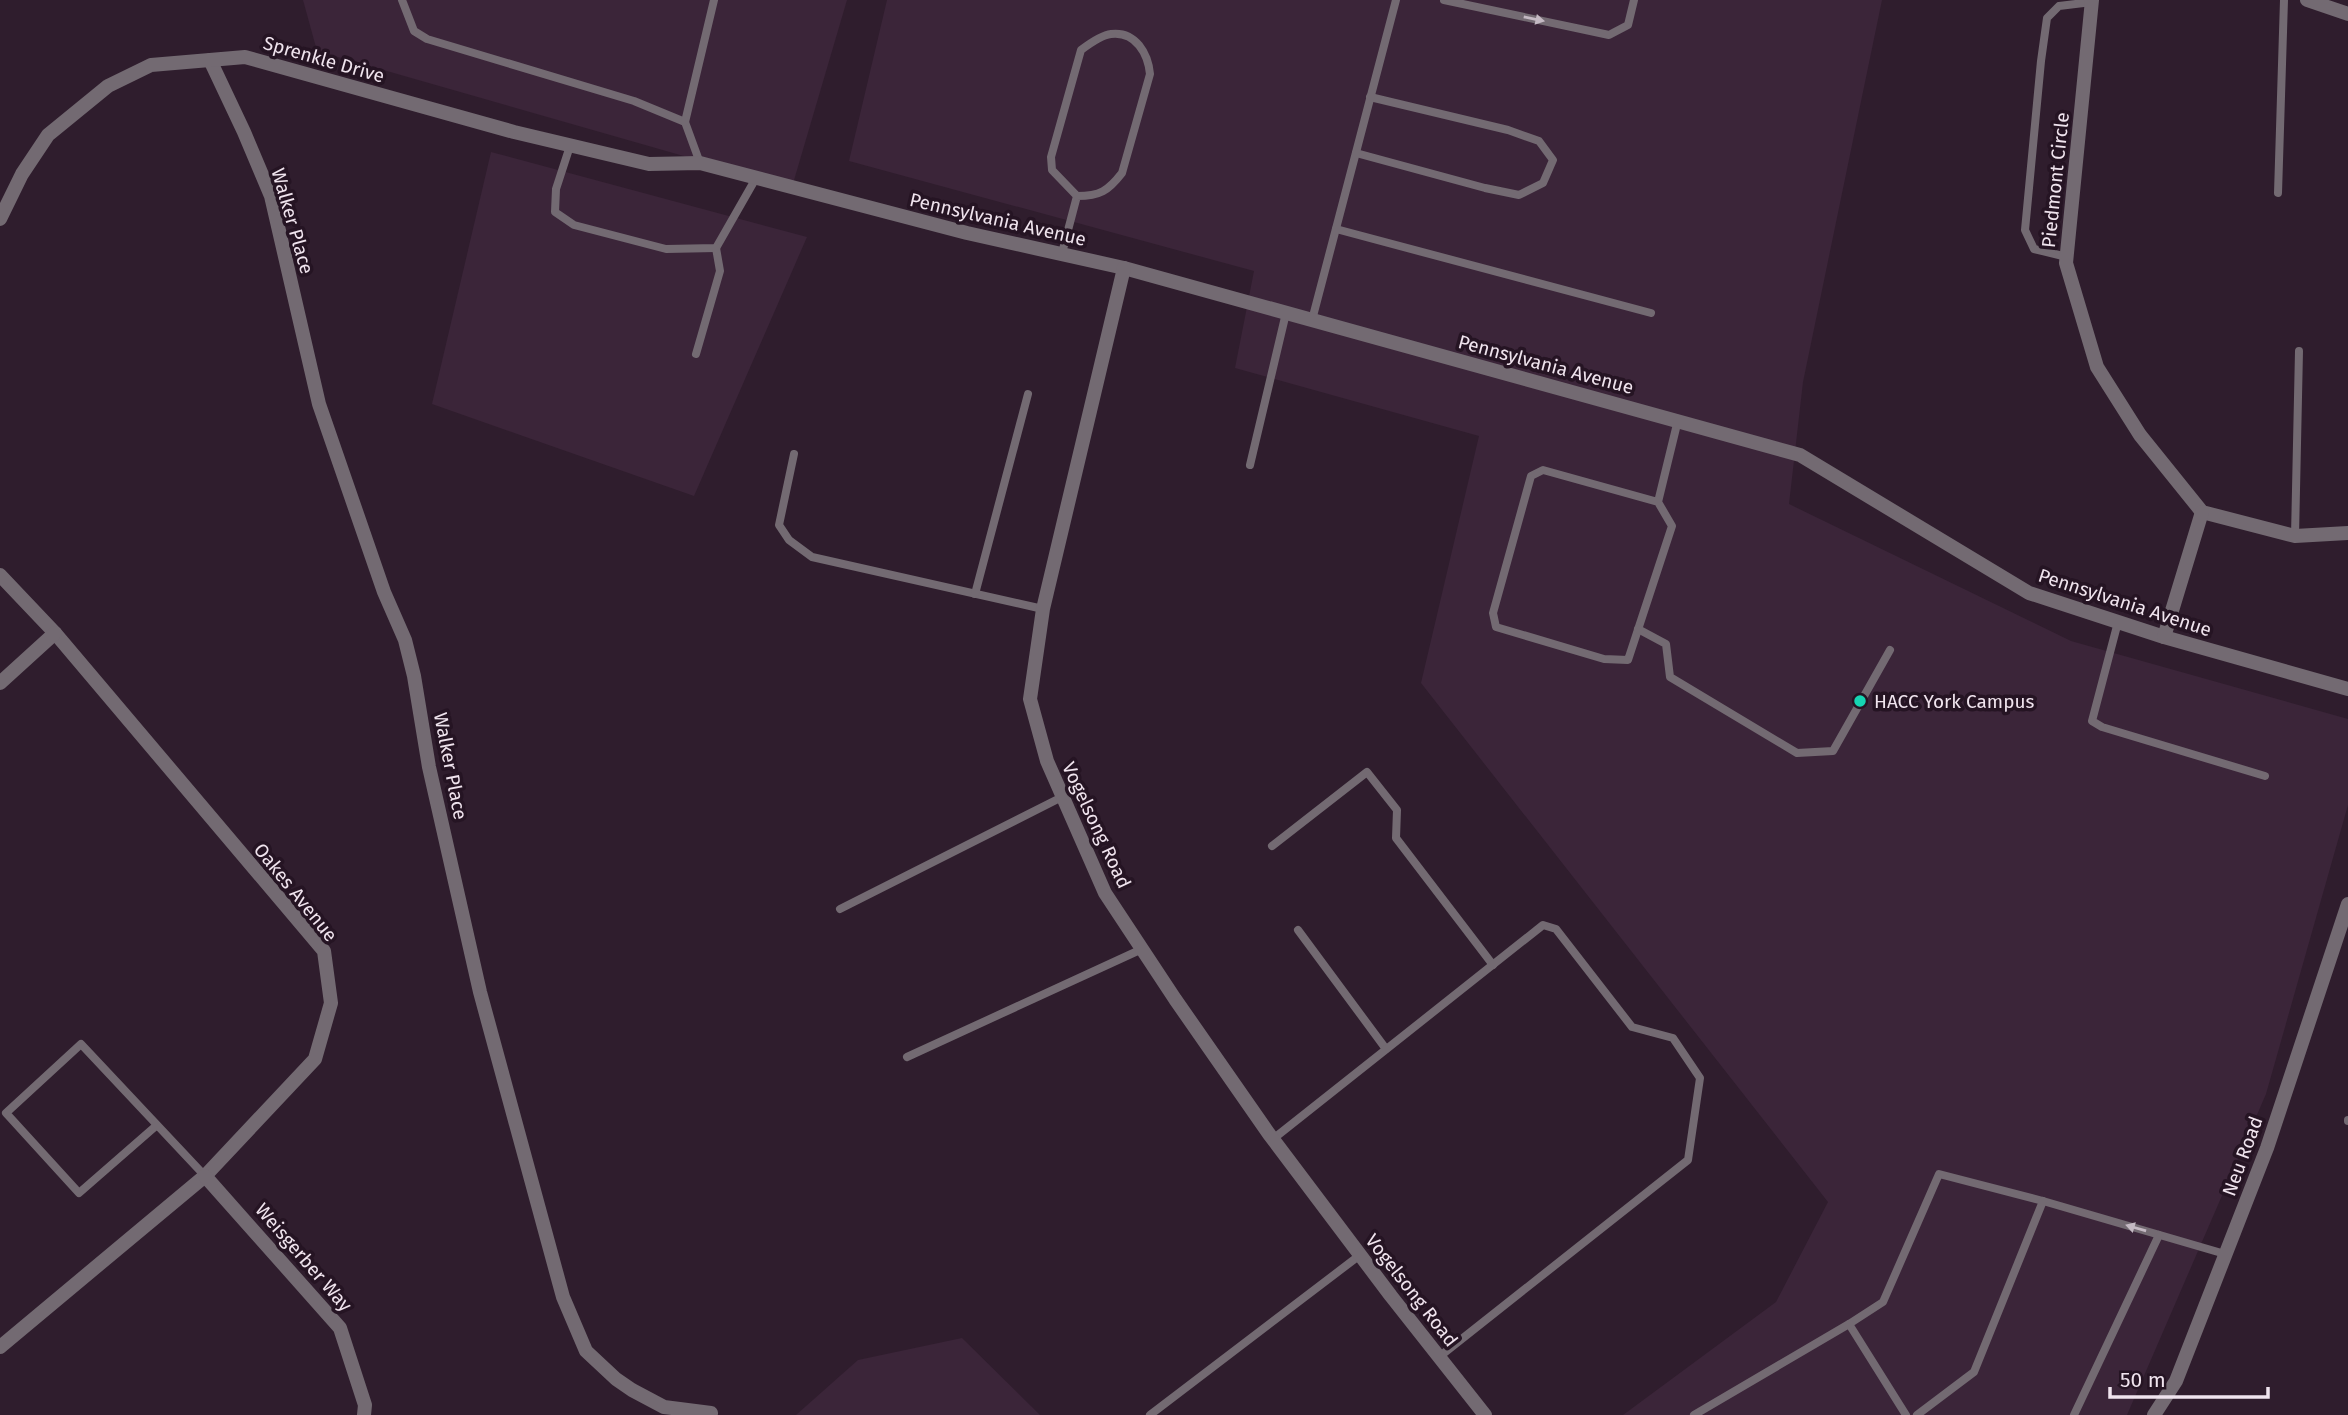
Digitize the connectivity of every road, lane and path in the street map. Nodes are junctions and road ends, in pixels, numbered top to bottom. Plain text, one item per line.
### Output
1 (402, 0) edge
2 (714, 0) edge
3 (1396, 0) edge
4 (1444, 0) edge
5 (1634, 0) edge
6 (2284, 0) edge
7 (2307, 0) edge
8 (2092, 1) edge
9 (2348, 14) edge
10 (210, 60) junction
11 (1370, 97) junction
12 (685, 122) junction
13 (570, 146) junction
14 (1356, 153) junction
15 (700, 163) junction
16 (756, 178) junction
17 (2278, 193) dead end
18 (1077, 196) junction
19 (0, 219) edge
20 (1336, 229) junction
21 (716, 248) junction
22 (1062, 253) junction
23 (2067, 257) junction
24 (1124, 268) junction
25 (1286, 313) junction
26 (1651, 313) dead end
27 (1312, 320) junction
28 (2299, 351) dead end
29 (696, 354) dead end
30 (1028, 394) dead end
31 (1678, 420) junction
32 (794, 454) dead end
33 (1250, 465) dead end
34 (1658, 502) junction
35 (2202, 512) junction
36 (2348, 533) edge
37 (2295, 536) junction
38 (0, 575) edge
39 (975, 594) junction
40 (1042, 609) junction
41 (2118, 622) junction
42 (1637, 629) junction
43 (55, 633) junction
44 (2164, 637) junction
45 (1890, 650) dead end
46 (0, 684) edge
47 (2348, 689) edge
48 (2265, 776) dead end
49 (1062, 797) junction
50 (1272, 846) dead end
51 (2348, 904) edge
52 (839, 909) dead end
53 (1298, 930) dead end
54 (2342, 939) edge
55 (1142, 949) junction
56 (1493, 965) junction
57 (1386, 1049) junction
58 (907, 1057) dead end
59 (157, 1125) junction
60 (1273, 1139) junction
61 (205, 1176) junction
62 (2043, 1201) junction
63 (2159, 1235) junction
64 (2225, 1254) junction
65 (1360, 1255) junction
66 (1849, 1324) junction
67 (0, 1347) edge
68 (1439, 1357) junction
69 (711, 1413) dead end
70 (364, 1415) edge
71 (1150, 1415) edge
72 (1485, 1415) edge
73 (1694, 1415) edge
74 (1906, 1415) edge
75 (1917, 1415) edge
76 (2074, 1415) edge
77 (2154, 1415) edge

1 - 12 lane
2 - 12 lane
3 - 11 lane
4 -> 5 lane
6 - 17 lane
7 - 9 street
8 - 23 street, Piedmont Circle
8 - 23 lane
10 - 13 street, Sprenkle Drive
10 - 19 street, Sprenkle Drive
10 - 69 street, Walker Place
11 - 14 lane
11 - 14 lane
12 - 15 lane
13 - 15 street, Sprenkle Drive
13 - 21 lane
14 - 20 lane
15 - 16 street, Pennsylvania Avenue
16 - 21 lane
16 - 22 street, Pennsylvania Avenue
18 - 18 lane
18 - 22 lane
20 - 26 lane
20 - 27 lane
21 - 29 lane
22 - 24 street, Pennsylvania Avenue
23 - 35 street, Piedmont Circle
24 - 25 street, Pennsylvania Avenue
24 - 40 street, Vogelsong Road
25 - 27 street, Pennsylvania Avenue
25 - 33 lane
27 - 31 street, Pennsylvania Avenue
28 - 37 lane
30 - 39 lane
31 - 34 lane
31 - 41 street, Pennsylvania Avenue
32 - 39 lane
34 - 42 lane
34 - 42 lane
35 - 37 street
35 - 44 street
36 - 37 street
38 - 43 street, Oakes Avenue
39 - 40 lane
40 - 49 street, Vogelsong Road
41 - 44 street, Pennsylvania Avenue
41 - 48 lane
42 - 45 lane
43 - 46 street
43 - 61 street, Oakes Avenue
44 - 47 street, Pennsylvania Avenue
49 - 52 lane
49 - 55 street, Vogelsong Road
50 - 56 lane
51 - 54 street, Neu Road
53 - 57 lane
54 - 64 street, Neu Road
55 - 58 lane
55 - 60 street, Vogelsong Road
56 - 57 lane
56 - 68 lane
57 - 60 lane
59 - 59 lane
59 - 61 lane
60 - 65 street, Vogelsong Road
61 - 67 street, Oakes Avenue
61 - 70 street, Weisgerber Way
63 -> 62 lane
62 - 66 lane
62 - 75 lane
63 - 64 lane
63 - 76 lane
64 - 77 street, Neu Road
65 - 68 street, Vogelsong Road
65 - 71 lane
66 - 73 lane
66 - 74 lane
68 - 72 street, Vogelsong Road

